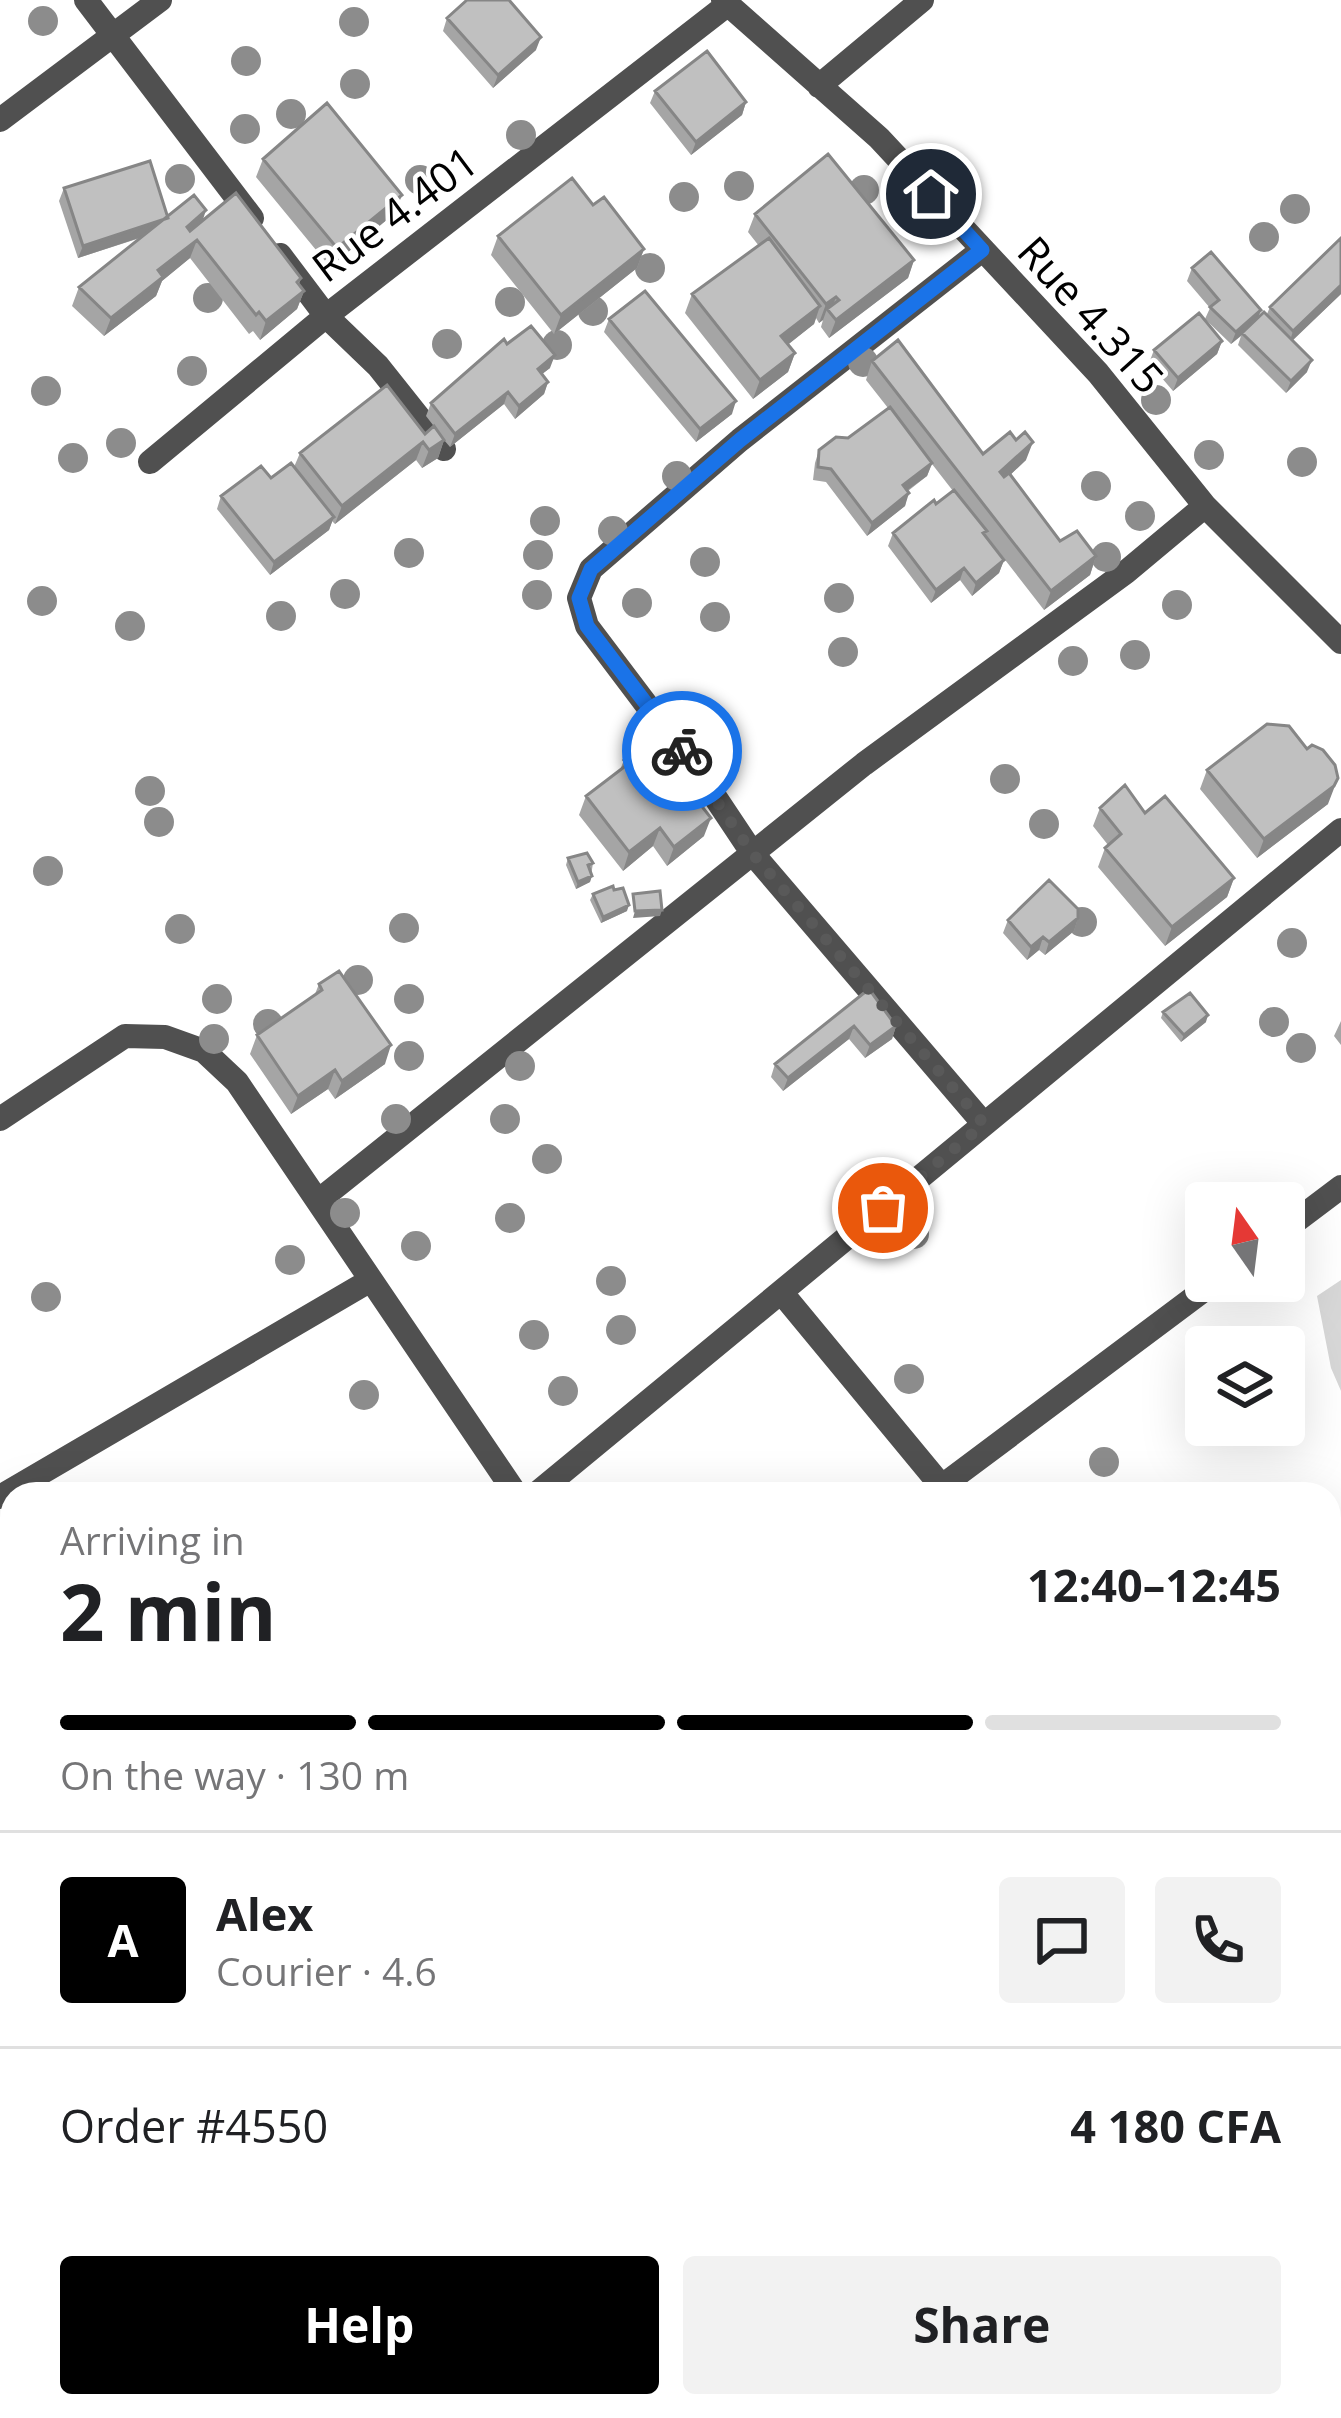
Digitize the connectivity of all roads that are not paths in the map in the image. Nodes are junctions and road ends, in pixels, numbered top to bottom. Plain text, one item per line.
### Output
1 (86, 0) edge
2 (160, 0) edge
3 (922, 0) edge
4 (724, 3) edge
5 (114, 38) junction
6 (819, 86) junction
7 (0, 120) edge
8 (982, 250) junction
9 (326, 316) junction
10 (444, 449) edge
11 (150, 462) dead end
12 (1205, 506) junction
13 (1341, 642) edge
14 (1341, 830) edge
15 (753, 854) junction
16 (0, 1119) edge
17 (984, 1124) junction
18 (1341, 1187) edge
19 (318, 1201) junction
20 (1305, 1214) edge
21 (371, 1280) junction
22 (781, 1292) junction
23 (1189, 1302) edge
24 (26, 1482) edge
25 (508, 1482) edge
26 (551, 1482) edge
27 (938, 1482) edge
28 (955, 1482) edge

1 - 5 street, Rue 4.401
2 - 5 street
3 - 6 street
4 - 6 street, Rue 4.315
4 - 9 street, Rue 4.401
5 - 7 street
5 - 9 street, Rue 4.401
6 - 8 street, Rue 4.315
8 - 12 street, Rue 4.315
8 - 15 street
9 - 10 street
9 - 11 street
12 - 13 street, Rue 4.315
12 - 15 street
14 - 17 street
15 - 17 street
15 - 19 street
16 - 19 street
17 - 22 street
18 - 20 street
19 - 21 street
21 - 24 street
21 - 25 street
22 - 26 street
22 - 27 street
23 - 28 street

